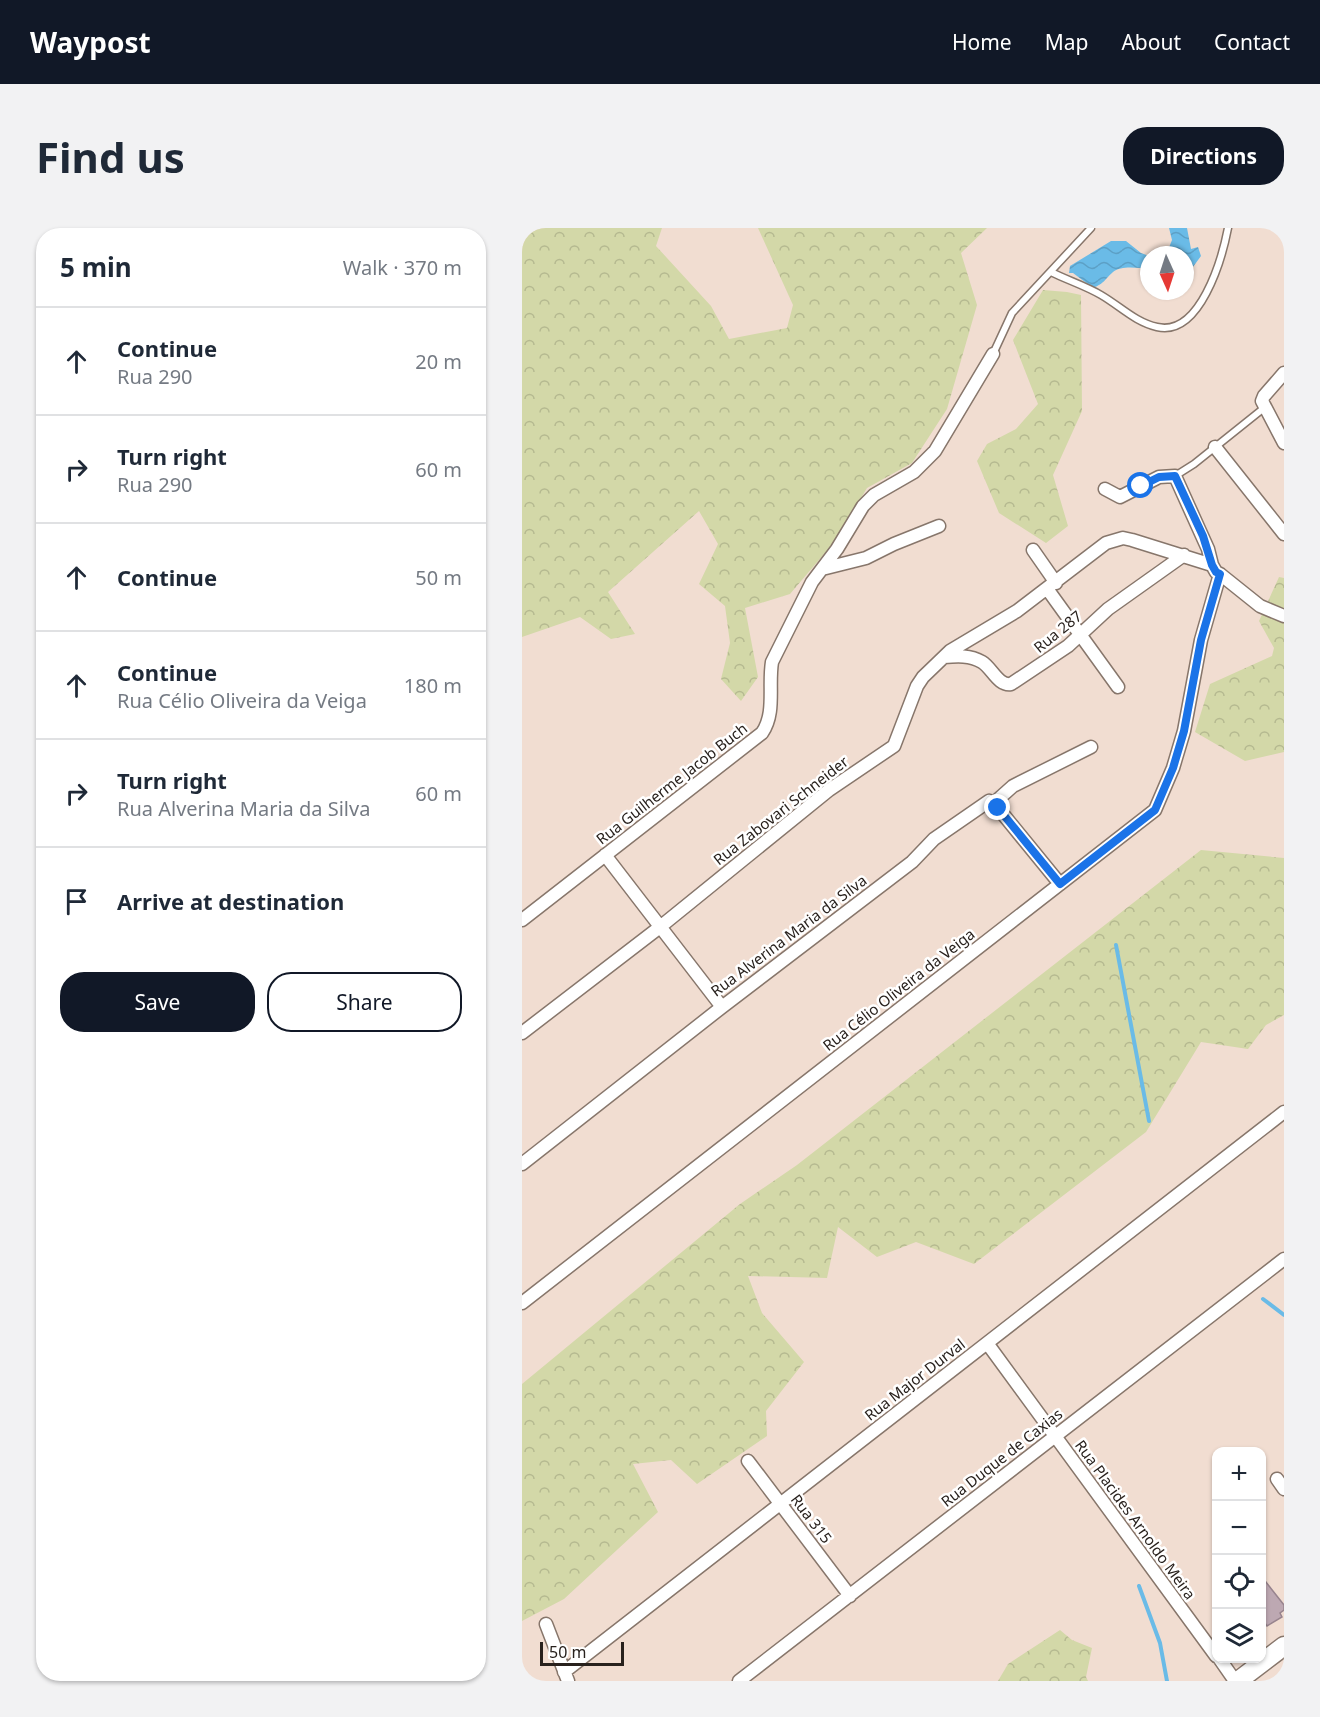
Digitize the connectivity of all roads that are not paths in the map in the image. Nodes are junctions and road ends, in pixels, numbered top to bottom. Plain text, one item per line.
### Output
1 (1090, 228) edge
2 (1227, 228) edge
3 (1051, 272) junction
4 (993, 354) joint
5 (1282, 382) edge
6 (1264, 408) junction
7 (1284, 443) edge
8 (1215, 447) junction
9 (1175, 476) junction
10 (1105, 489) dead end
11 (939, 526) dead end
12 (1284, 534) edge
13 (1033, 550) dead end
14 (1184, 555) junction
15 (821, 569) junction
16 (1216, 569) junction
17 (1052, 586) junction
18 (1284, 616) edge
19 (1081, 635) junction
20 (944, 657) junction
21 (1118, 687) dead end
22 (1091, 747) dead end
23 (994, 803) junction
24 (605, 855) junction
25 (1060, 884) junction
26 (522, 920) edge
27 (660, 927) junction
28 (722, 1007) junction
29 (522, 1033) edge
30 (1284, 1112) edge
31 (522, 1164) edge
32 (1284, 1259) edge
33 (522, 1303) edge
34 (987, 1343) junction
35 (1055, 1436) junction
36 (748, 1461) dead end
37 (781, 1504) junction
38 (849, 1596) junction
39 (546, 1624) dead end
40 (1284, 1646) edge
41 (1212, 1649) edge
42 (1223, 1663) edge
43 (566, 1677) edge
44 (739, 1681) edge
45 (1237, 1681) edge

1 - 3 lane
2 - 3 lane
3 - 4 lane
4 - 15 street, Rua Guilherme Jacob Buch
5 - 6 street
6 - 7 street
6 - 8 lane
8 - 9 lane
8 - 12 street
9 - 10 street
9 - 16 street
11 - 15 street
13 - 17 street
14 - 16 street, Rua Zabovari Schneider
14 - 17 street, Rua Zabovari Schneider
14 - 19 street, Rua 287
15 - 24 street, Rua Guilherme Jacob Buch
16 - 18 street, Rua Zabovari Schneider
16 - 25 street, Rua Célio Oliveira da Veiga
17 - 19 street
17 - 20 street, Rua Zabovari Schneider
19 - 20 street, Rua 287
19 - 21 street
20 - 27 street, Rua Zabovari Schneider
22 - 23 street, Rua Alverina Maria da Silva
23 - 25 street
23 - 28 street, Rua Alverina Maria da Silva
24 - 26 street, Rua Guilherme Jacob Buch
24 - 27 street
25 - 33 street, Rua Célio Oliveira da Veiga
27 - 28 street
27 - 29 street, Rua Zabovari Schneider
28 - 31 street, Rua Alverina Maria da Silva
30 - 34 street, Rua Major Durval
32 - 35 street, Rua Duque de Caxias
34 - 35 street, Rua Placides Arnoldo Meira
34 - 37 street, Rua Major Durval
35 - 38 street, Rua Duque de Caxias
35 - 41 street, Rua Placides Arnoldo Meira
36 - 37 street, Rua 315
37 - 38 street, Rua 315
37 - 43 street, Rua Major Durval
38 - 44 street, Rua Duque de Caxias
39 - 43 street
40 - 45 main road
42 - 45 street, Rua Placides Arnoldo Meira

